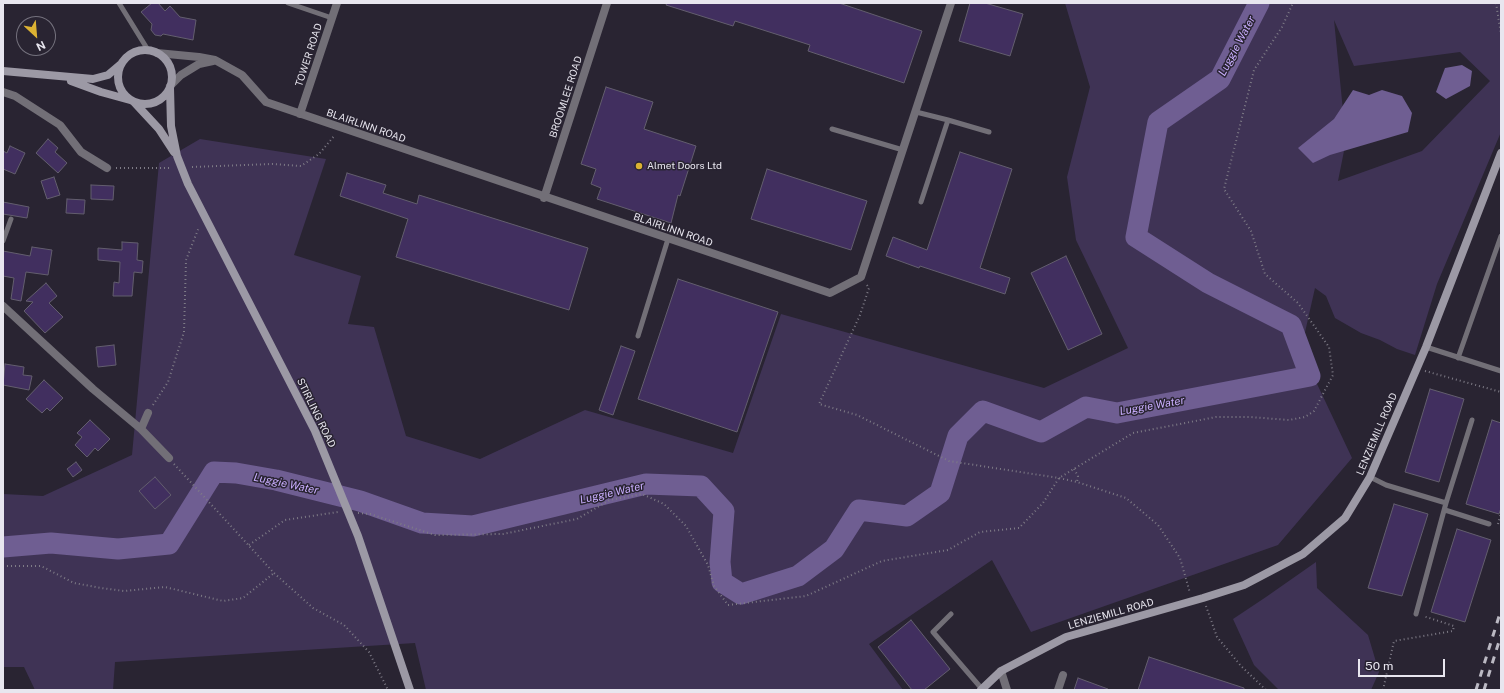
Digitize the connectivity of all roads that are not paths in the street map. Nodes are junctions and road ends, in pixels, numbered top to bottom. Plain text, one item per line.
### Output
1 (119, 3) edge
2 (288, 3) edge
3 (337, 3) edge
4 (607, 3) edge
5 (951, 3) edge
6 (332, 18) junction
7 (148, 50) junction
8 (157, 53) junction
9 (215, 60) junction
10 (122, 64) junction
11 (3, 72) edge
12 (63, 78) junction
13 (170, 87) junction
14 (3, 92) edge
15 (134, 102) junction
16 (916, 112) junction
17 (300, 114) junction
18 (948, 120) junction
19 (832, 129) dead end
20 (989, 132) dead end
21 (903, 150) junction
22 (1501, 153) edge
23 (177, 156) junction
24 (107, 168) road end
25 (544, 198) junction
26 (921, 202) dead end
27 (11, 219) dead end
28 (1501, 236) edge
29 (668, 239) junction
30 (3, 241) edge
31 (3, 306) edge
32 (638, 336) dead end
33 (1426, 347) junction
34 (1458, 358) junction
35 (1501, 371) edge
36 (148, 413) road end
37 (1472, 420) dead end
38 (141, 429) junction
39 (169, 458) road end
40 (1370, 478) junction
41 (1446, 503) junction
42 (1444, 510) junction
43 (1490, 524) dead end
44 (951, 614) dead end
45 (1416, 614) road end
46 (1001, 671) junction
47 (1063, 675) dead end
48 (410, 690) edge
49 (982, 690) edge
50 (1007, 690) edge
51 (1058, 690) edge

1 - 7 lane
2 - 6 lane
3 - 6 street, TOWER ROAD
4 - 25 street, BROOMLEE ROAD
5 - 16 street
6 - 17 street, TOWER ROAD
7 - 8 main road
7 - 10 main road
8 - 9 street, BLAIRLINN ROAD
8 - 13 main road
9 - 13 street
9 - 17 street, BLAIRLINN ROAD
10 - 12 main road
10 - 15 main road
11 - 12 main road
12 - 15 main road
13 - 15 main road
13 - 23 main road, STIRLING ROAD
14 - 24 street
15 - 23 main road, STIRLING ROAD
16 - 18 lane
16 - 21 street
17 - 25 street, BLAIRLINN ROAD
18 - 20 lane
18 - 26 lane
19 - 21 lane
21 - 29 street, BLAIRLINN ROAD
22 - 33 main road, LENZIEMILL ROAD
23 - 48 main road, STIRLING ROAD
25 - 29 street, BLAIRLINN ROAD
27 - 30 lane
28 - 34 lane
29 - 32 lane
31 - 38 street
33 - 34 lane
33 - 40 main road, LENZIEMILL ROAD
34 - 35 lane
36 - 38 street
37 - 41 lane
38 - 39 street
40 - 41 lane
40 - 46 main road, LENZIEMILL ROAD
41 - 42 lane
42 - 43 lane
42 - 45 lane
44 - 49 lane
46 - 49 main road, LENZIEMILL ROAD
46 - 50 street
47 - 51 street

